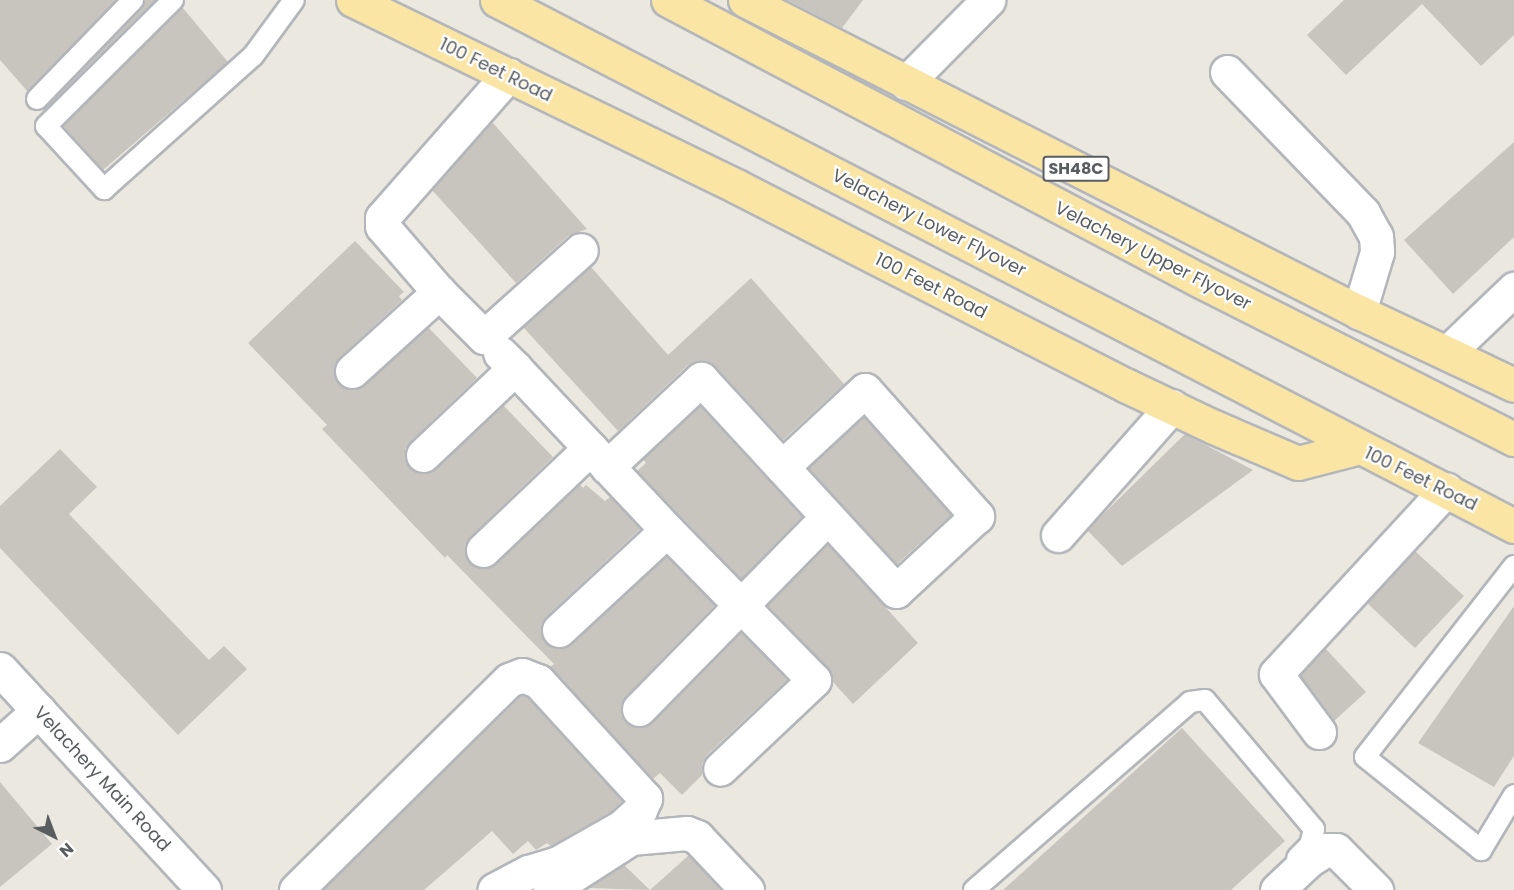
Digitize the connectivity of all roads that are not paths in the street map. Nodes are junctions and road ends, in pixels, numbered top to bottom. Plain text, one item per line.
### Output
1 (134, 0) edge
2 (173, 0) edge
3 (294, 0) edge
4 (353, 0) edge
5 (497, 0) edge
6 (668, 0) edge
7 (745, 0) edge
8 (988, 0) edge
9 (1227, 72) dead end
10 (508, 75) junction
11 (906, 84) junction
12 (37, 99) dead end
13 (581, 250) dead end
14 (1514, 289) edge
15 (439, 292) junction
16 (1359, 312) junction
17 (484, 337) junction
18 (1447, 353) junction
19 (515, 368) junction
20 (352, 371) dead end
21 (1514, 385) edge
22 (1172, 406) junction
23 (1514, 440) edge
24 (1360, 447) junction
25 (423, 455) dead end
26 (598, 458) junction
27 (782, 467) junction
28 (1446, 490) junction
29 (828, 517) junction
30 (1514, 526) edge
31 (667, 530) junction
32 (1058, 535) dead end
33 (483, 550) dead end
34 (1514, 566) edge
35 (741, 605) junction
36 (559, 630) dead end
37 (0, 669) edge
38 (639, 709) dead end
39 (39, 710) junction
40 (1319, 732) dead end
41 (0, 745) edge
42 (720, 769) dead end
43 (1514, 795) edge
44 (204, 890) edge
45 (296, 890) edge
46 (494, 890) edge
47 (550, 890) edge
48 (747, 890) edge
49 (974, 890) edge
50 (1262, 890) edge
51 (1277, 890) edge
52 (1376, 890) edge

1 - 12 lane
2 - 3 lane
4 - 10 main road, 100 Feet Road
5 - 24 main road, Velachery Lower Flyover
6 - 23 main road, Velachery Upper Flyover
7 - 11 main road, SH48C
8 - 11 street
9 - 16 street
10 - 15 street
10 - 22 main road, 100 Feet Road
11 - 16 main road, SH48C
13 - 17 street
14 - 18 street
15 - 17 street
15 - 20 street
16 - 18 main road, SH48C
17 - 19 street
18 - 21 main road, SH48C
19 - 25 street
19 - 26 street
22 - 24 main road, 100 Feet Road
22 - 32 street
24 - 28 main road, 100 Feet Road
26 - 27 street
26 - 31 street
26 - 33 street
27 - 29 street
27 - 29 street
28 - 30 main road, 100 Feet Road
28 - 40 street
29 - 35 street
31 - 35 street
31 - 36 street
34 - 43 lane
35 - 38 street
35 - 42 street
37 - 39 street, Velachery Main Road
39 - 41 street
39 - 44 street, Velachery Main Road
45 - 46 street
47 - 48 street
49 - 50 lane
51 - 52 street

